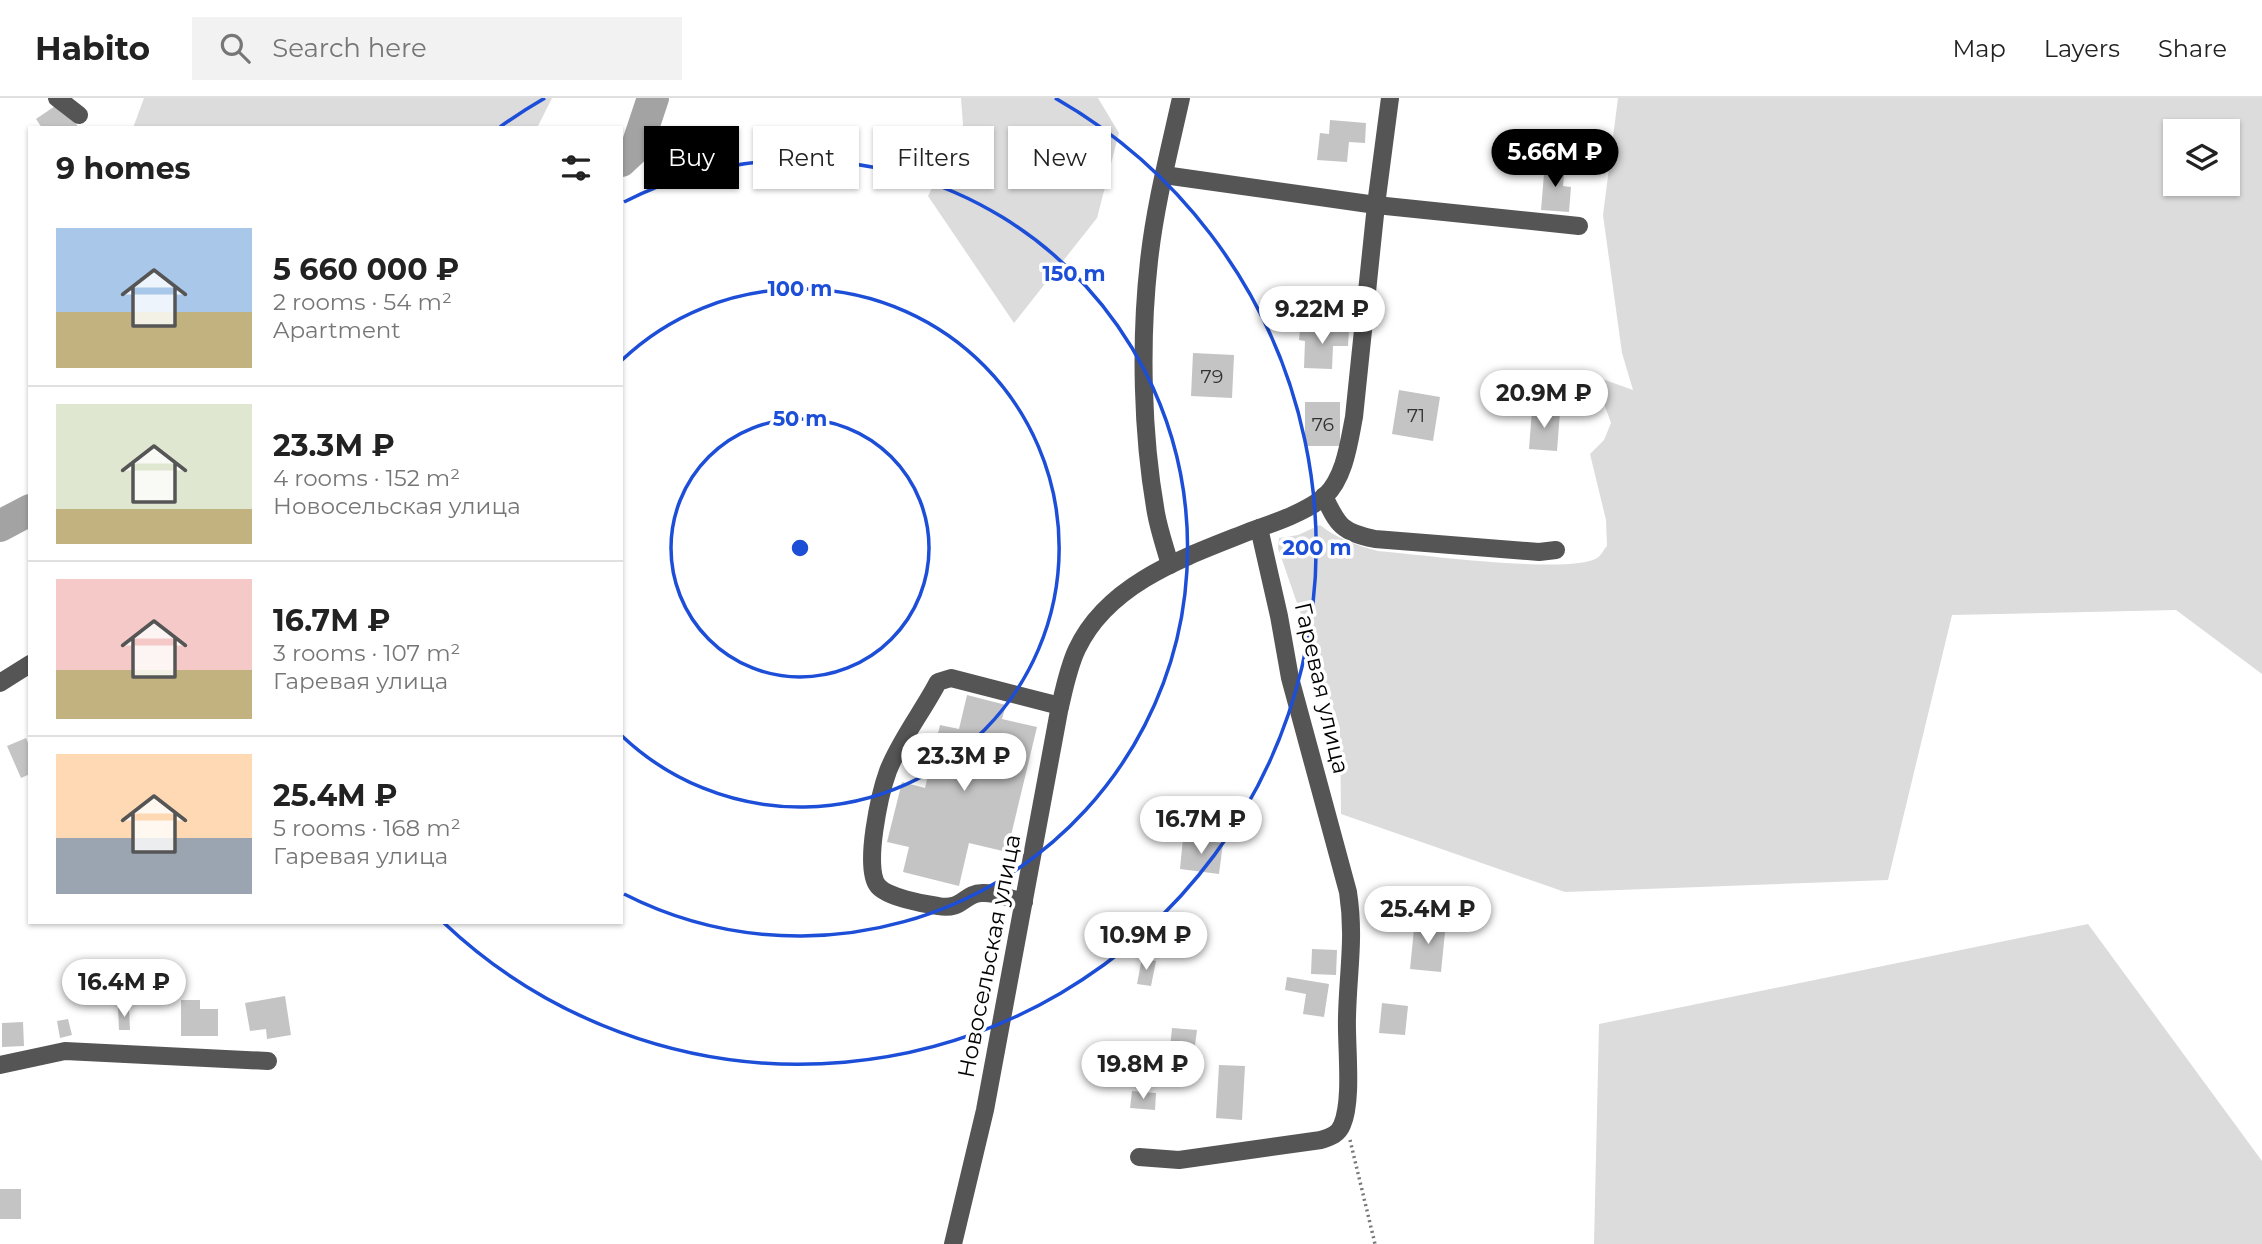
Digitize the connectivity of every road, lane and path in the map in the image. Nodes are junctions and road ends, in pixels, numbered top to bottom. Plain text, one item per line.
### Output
1 (57, 98) edge
2 (1181, 98) edge
3 (1390, 98) edge
4 (79, 115) dead end
5 (1164, 175) junction
6 (1376, 205) junction
7 (1579, 226) dead end
8 (1324, 496) junction
9 (1259, 528) junction
10 (1556, 550) dead end
11 (1170, 565) junction
12 (28, 665) edge
13 (0, 683) edge
14 (1060, 706) junction
15 (1024, 902) junction
16 (268, 1060) dead end
17 (0, 1065) edge
18 (1345, 1116) junction
19 (1139, 1157) dead end
20 (953, 1244) edge
21 (1374, 1244) edge

1 - 4 street
2 - 5 street
3 - 6 street
5 - 6 street
5 - 11 street
6 - 7 street
6 - 8 street
8 - 9 street
8 - 10 street
9 - 11 street, Новосельская улица
9 - 18 street, Гаревая улица
11 - 14 street, Новосельская улица
12 - 13 street
14 - 15 street, Новосельская улица
14 - 15 street
15 - 20 street, Новосельская улица
16 - 17 street
18 - 19 street
18 - 21 path

